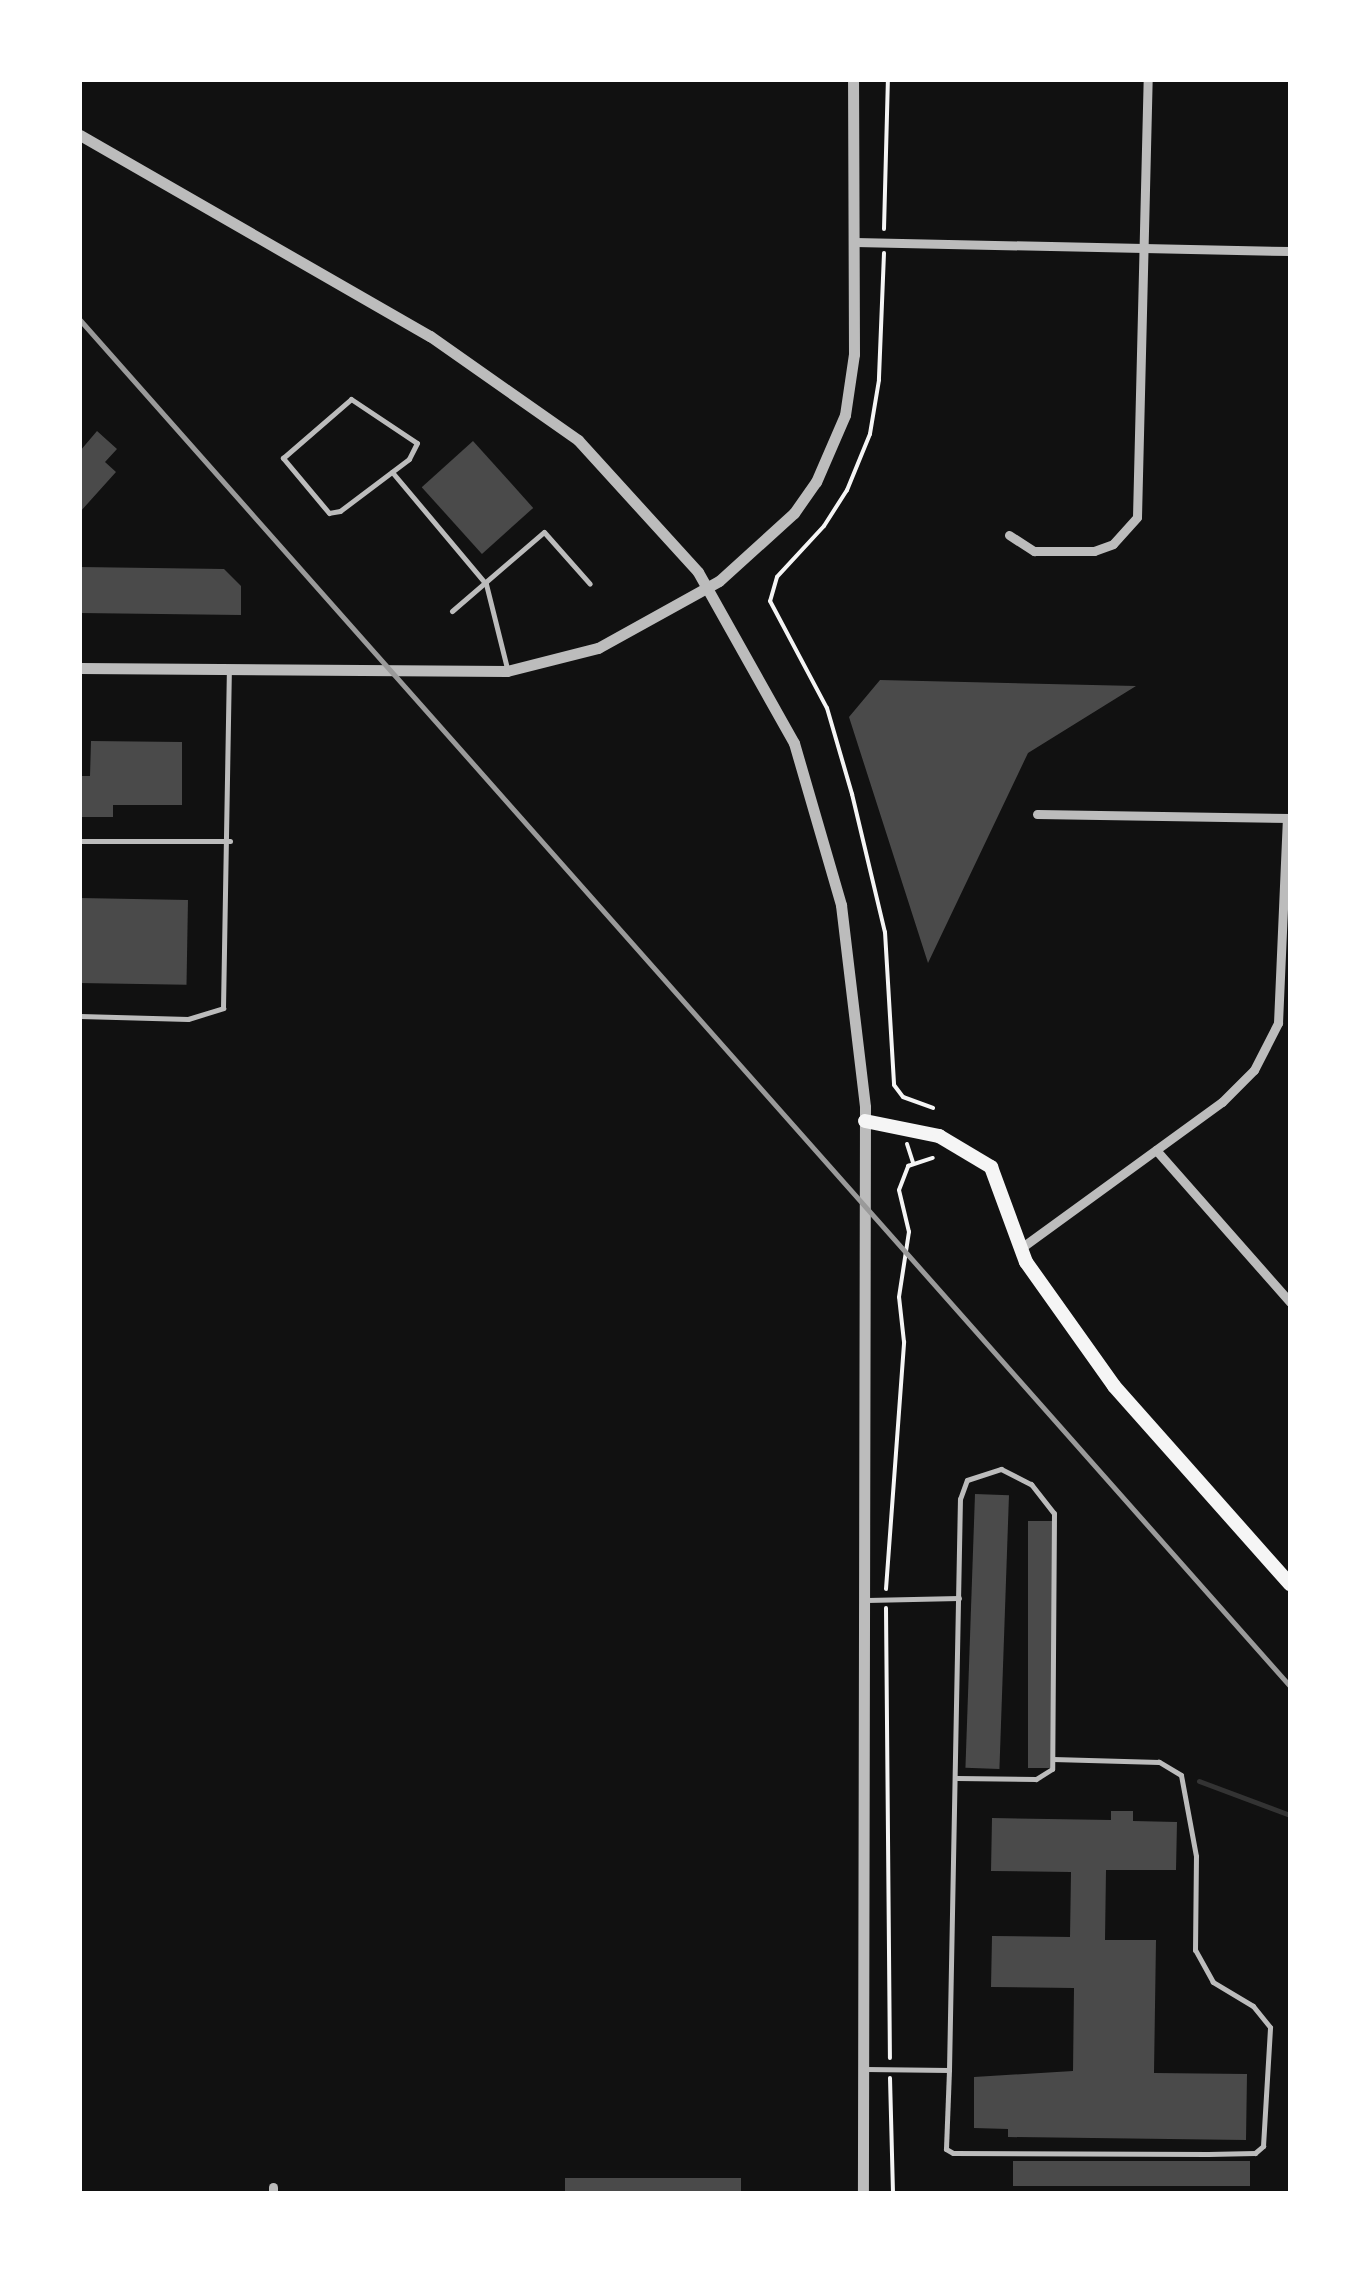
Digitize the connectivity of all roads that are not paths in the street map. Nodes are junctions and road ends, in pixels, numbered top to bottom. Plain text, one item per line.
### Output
1 (852, 80) edge
2 (1148, 80) edge
3 (80, 135) edge
4 (855, 242) junction
5 (1146, 248) junction
6 (1290, 251) edge
7 (392, 472) junction
8 (1009, 535) dead end
9 (486, 584) junction
10 (590, 584) dead end
11 (709, 588) junction
12 (452, 611) dead end
13 (80, 668) edge
14 (229, 669) junction
15 (507, 670) junction
16 (1036, 814) dead end
17 (1288, 818) edge
18 (80, 841) edge
19 (230, 842) junction
20 (80, 1016) edge
21 (865, 1122) junction
22 (1156, 1150) junction
23 (1021, 1248) junction
24 (1290, 1302) edge
25 (1290, 1584) edge
26 (959, 1598) junction
27 (864, 1600) junction
28 (1052, 1759) junction
29 (957, 1778) junction
30 (864, 2069) junction
31 (949, 2070) junction
32 (863, 2193) edge

1 - 4 street
2 - 5 street
3 - 11 street
4 - 5 street
4 - 11 street
5 - 6 street
5 - 8 street
7 - 7 lane
7 - 9 lane
9 - 10 lane
9 - 12 lane
9 - 15 lane
11 - 15 street
11 - 21 street
13 - 14 street
14 - 15 street
14 - 19 lane
16 - 17 street
17 - 22 street
18 - 19 lane
19 - 20 lane
21 - 23 main road
21 - 27 street
22 - 23 street
22 - 24 street
23 - 25 main road
26 - 27 lane
26 - 28 lane
26 - 29 lane
27 - 30 street
28 - 29 lane
28 - 31 lane
29 - 31 lane
30 - 31 lane
30 - 32 street

